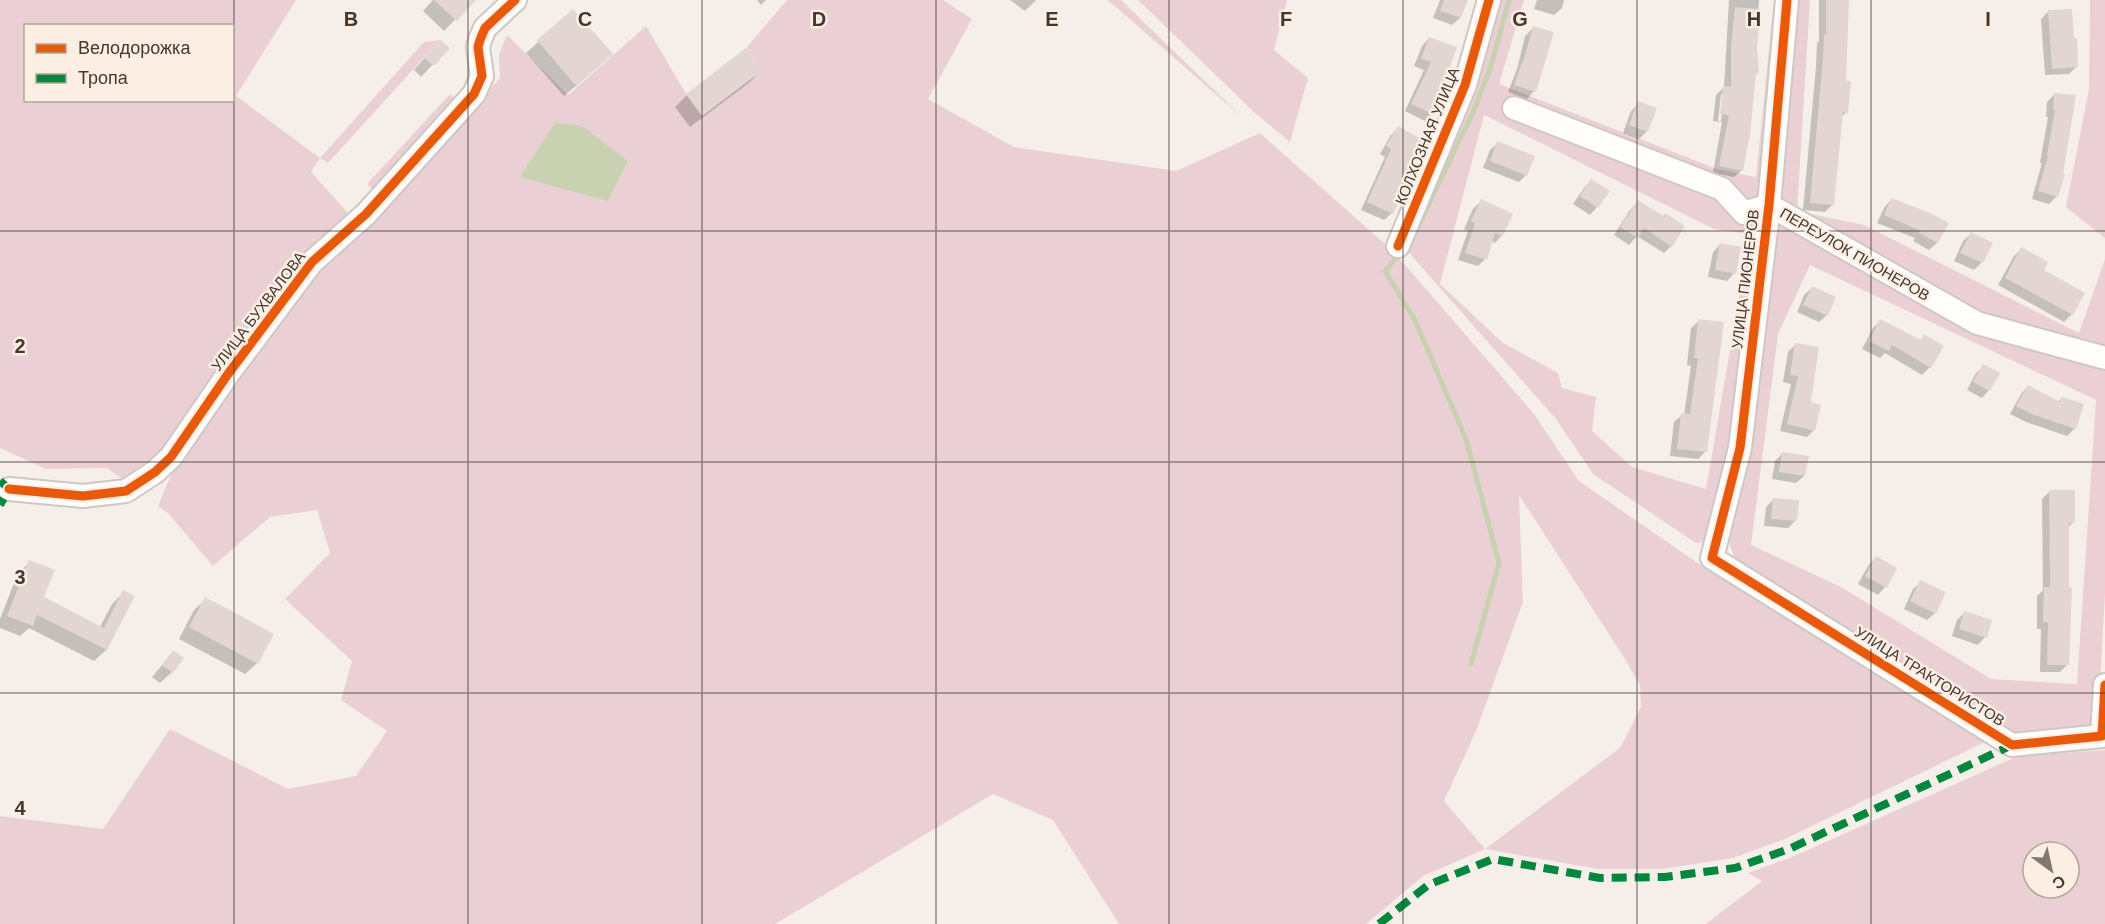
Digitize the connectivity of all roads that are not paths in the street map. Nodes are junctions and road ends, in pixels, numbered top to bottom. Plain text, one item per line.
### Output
1 (515, 0) edge
2 (1489, 0) edge
3 (1787, 0) edge
4 (1514, 108) dead end
5 (1769, 205) junction
6 (1398, 246) dead end
7 (2105, 358) edge
8 (9, 489) dead end
9 (1712, 558) joint
10 (2105, 685) edge

1 - 8 street, УЛИЦА БУХВАЛОВА
2 - 6 street, КОЛХОЗНАЯ УЛИЦА
3 - 5 street, УЛИЦА ПИОНЕРОВ
4 - 5 street, ПЕРЕУЛОК ПИОНЕРОВ
5 - 7 street, ПЕРЕУЛОК ПИОНЕРОВ
5 - 9 street, УЛИЦА ПИОНЕРОВ
9 - 10 street, УЛИЦА ТРАКТОРИСТОВ

